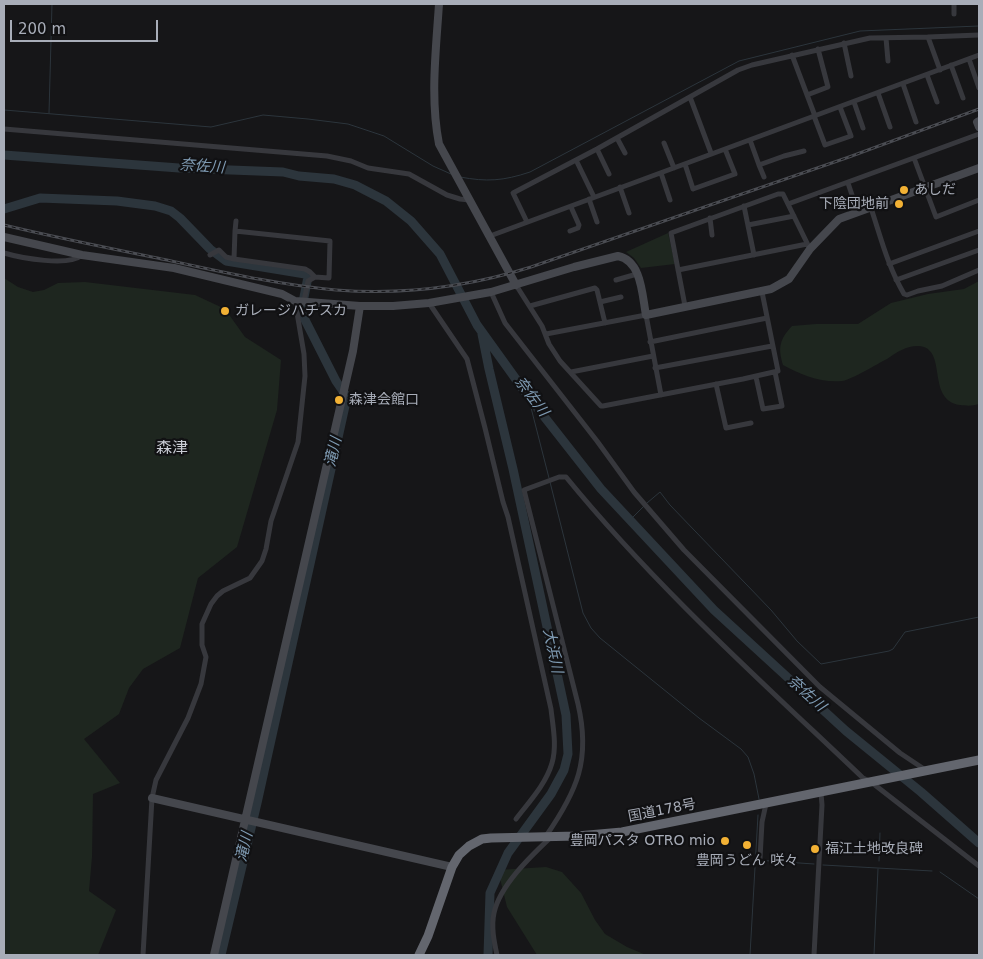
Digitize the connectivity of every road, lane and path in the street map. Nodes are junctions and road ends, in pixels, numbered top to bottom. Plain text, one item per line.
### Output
1 (439, 4) edge
2 (954, 4) edge
3 (954, 14) dead end
4 (979, 35) edge
5 (928, 37) junction
6 (886, 38) junction
7 (844, 43) junction
8 (818, 49) junction
9 (792, 55) junction
10 (979, 55) edge
11 (968, 59) junction
12 (888, 61) dead end
13 (951, 66) junction
14 (940, 70) junction
15 (927, 75) junction
16 (851, 76) dead end
17 (903, 84) junction
18 (979, 88) edge
19 (878, 93) junction
20 (807, 95) junction
21 (690, 97) junction
22 (963, 98) dead end
23 (854, 102) junction
24 (937, 102) dead end
25 (840, 107) junction
26 (815, 116) junction
27 (979, 121) edge
28 (916, 122) dead end
29 (890, 127) dead end
30 (979, 127) edge
31 (864, 128) dead end
32 (4, 129) edge
33 (979, 134) edge
34 (617, 138) junction
35 (750, 140) junction
36 (664, 143) dead end
37 (725, 148) junction
38 (597, 149) junction
39 (804, 152) dead end
40 (711, 153) junction
41 (625, 154) dead end
42 (914, 158) junction
43 (576, 160) junction
44 (685, 164) junction
45 (759, 165) junction
46 (674, 168) junction
47 (979, 168) edge
48 (661, 173) junction
49 (608, 174) dead end
50 (764, 177) dead end
51 (848, 183) junction
52 (620, 188) junction
53 (926, 189) junction
54 (467, 197) junction
55 (592, 198) junction
56 (670, 200) dead end
57 (979, 200) edge
58 (788, 204) junction
59 (744, 206) junction
60 (571, 207) junction
61 (871, 208) junction
62 (858, 212) junction
63 (629, 213) dead end
64 (794, 216) junction
65 (710, 218) junction
66 (236, 221) dead end
67 (527, 222) junction
68 (597, 222) dead end
69 (748, 225) junction
70 (235, 231) junction
71 (570, 231) dead end
72 (979, 231) edge
73 (712, 235) dead end
74 (490, 236) junction
75 (4, 237) edge
76 (49, 247) junction
77 (809, 247) junction
78 (979, 250) edge
79 (4, 253) edge
80 (82, 255) junction
81 (210, 255) dead end
82 (754, 255) junction
83 (46, 259) junction
84 (234, 259) junction
85 (889, 264) junction
86 (678, 270) junction
87 (979, 270) edge
88 (637, 274) junction
89 (315, 277) junction
90 (616, 280) dead end
91 (896, 280) junction
92 (516, 285) junction
93 (491, 292) junction
94 (762, 292) junction
95 (621, 297) dead end
96 (294, 301) junction
97 (304, 301) junction
98 (600, 302) junction
99 (429, 303) junction
100 (360, 306) junction
101 (530, 306) junction
102 (685, 306) junction
103 (646, 315) junction
104 (767, 318) junction
105 (605, 323) junction
106 (546, 334) junction
107 (650, 342) junction
108 (772, 346) junction
109 (652, 356) junction
110 (655, 368) junction
111 (570, 372) junction
112 (775, 372) junction
113 (756, 376) junction
114 (716, 384) junction
115 (661, 395) junction
116 (751, 423) dead end
117 (979, 760) edge
118 (925, 771) junction
119 (874, 782) junction
120 (821, 793) junction
121 (152, 798) junction
122 (766, 804) junction
123 (516, 819) dead end
124 (246, 820) junction
125 (545, 837) junction
126 (760, 858) dead end
127 (979, 866) edge
128 (452, 867) junction
129 (143, 955) edge
130 (214, 955) edge
131 (419, 955) edge
132 (497, 955) edge
133 (814, 955) edge

1 - 54 street
2 - 3 street
4 - 5 street
5 - 6 street
5 - 14 street
6 - 7 street
6 - 12 street
7 - 8 street
7 - 16 street
8 - 9 street
8 - 20 street
9 - 20 street
9 - 21 street
10 - 11 street
11 - 13 street
11 - 18 street
13 - 14 street
13 - 22 street
14 - 15 street
15 - 17 street
15 - 24 street
17 - 19 street
17 - 28 street
19 - 23 street
19 - 29 street
20 - 26 street
21 - 34 street
21 - 40 street
23 - 25 street
23 - 31 street
25 - 26 street
25 - 26 street
26 - 35 street
27 - 30 street
32 - 54 street
33 - 42 street
34 - 38 street
34 - 41 street
35 - 37 street
35 - 45 street
36 - 46 street
37 - 40 street
37 - 44 street
38 - 43 street
38 - 49 street
39 - 45 street
40 - 44 street
42 - 51 street
42 - 53 street
43 - 55 street
43 - 67 street
44 - 46 street
45 - 50 street
46 - 48 street
47 - 53 street
48 - 52 street
48 - 56 street
51 - 58 street
51 - 62 street
52 - 55 street
52 - 63 street
53 - 57 street
53 - 61 street
54 - 74 street
55 - 60 street
55 - 68 street
58 - 59 street
58 - 64 street
59 - 65 street
59 - 69 street
60 - 67 street
60 - 71 street
61 - 62 street
61 - 85 street
62 - 77 street
64 - 69 street
64 - 77 street
65 - 73 street
65 - 86 street
66 - 70 street
67 - 74 street
69 - 82 street
70 - 84 street
70 - 89 street
72 - 85 street
74 - 92 street
75 - 76 street
76 - 80 street
76 - 83 street
77 - 82 street
77 - 94 street
78 - 91 street
79 - 83 street
80 - 83 street
80 - 96 street
81 - 84 street
82 - 86 street
84 - 89 street
85 - 91 street
86 - 102 street
87 - 91 street
88 - 90 street
88 - 92 street
88 - 103 street
89 - 97 street
92 - 93 street
92 - 101 street
93 - 99 street
93 - 118 street
94 - 102 street
94 - 104 street
95 - 98 street
96 - 97 street
96 - 121 street
97 - 100 street
98 - 101 street
98 - 105 street
99 - 100 street
99 - 123 street
100 - 124 street
101 - 106 street
102 - 103 street
103 - 105 street
103 - 107 street
104 - 107 street
104 - 108 street
105 - 106 street
106 - 111 street
107 - 109 street
108 - 110 street
108 - 112 street
109 - 110 street
109 - 111 street
110 - 115 street
111 - 115 street
112 - 113 street
112 - 113 street
113 - 114 street
114 - 115 street
114 - 116 street
117 - 118 highway, 国道178号
118 - 119 highway, 国道178号
119 - 120 highway, 国道178号
119 - 125 street
119 - 127 street
120 - 122 highway, 国道178号
120 - 133 street
121 - 124 street
121 - 129 street
122 - 125 highway, 国道178号
122 - 126 street
124 - 128 street
124 - 130 street
125 - 128 highway, 国道178号
125 - 132 street
128 - 131 highway, 国道178号

